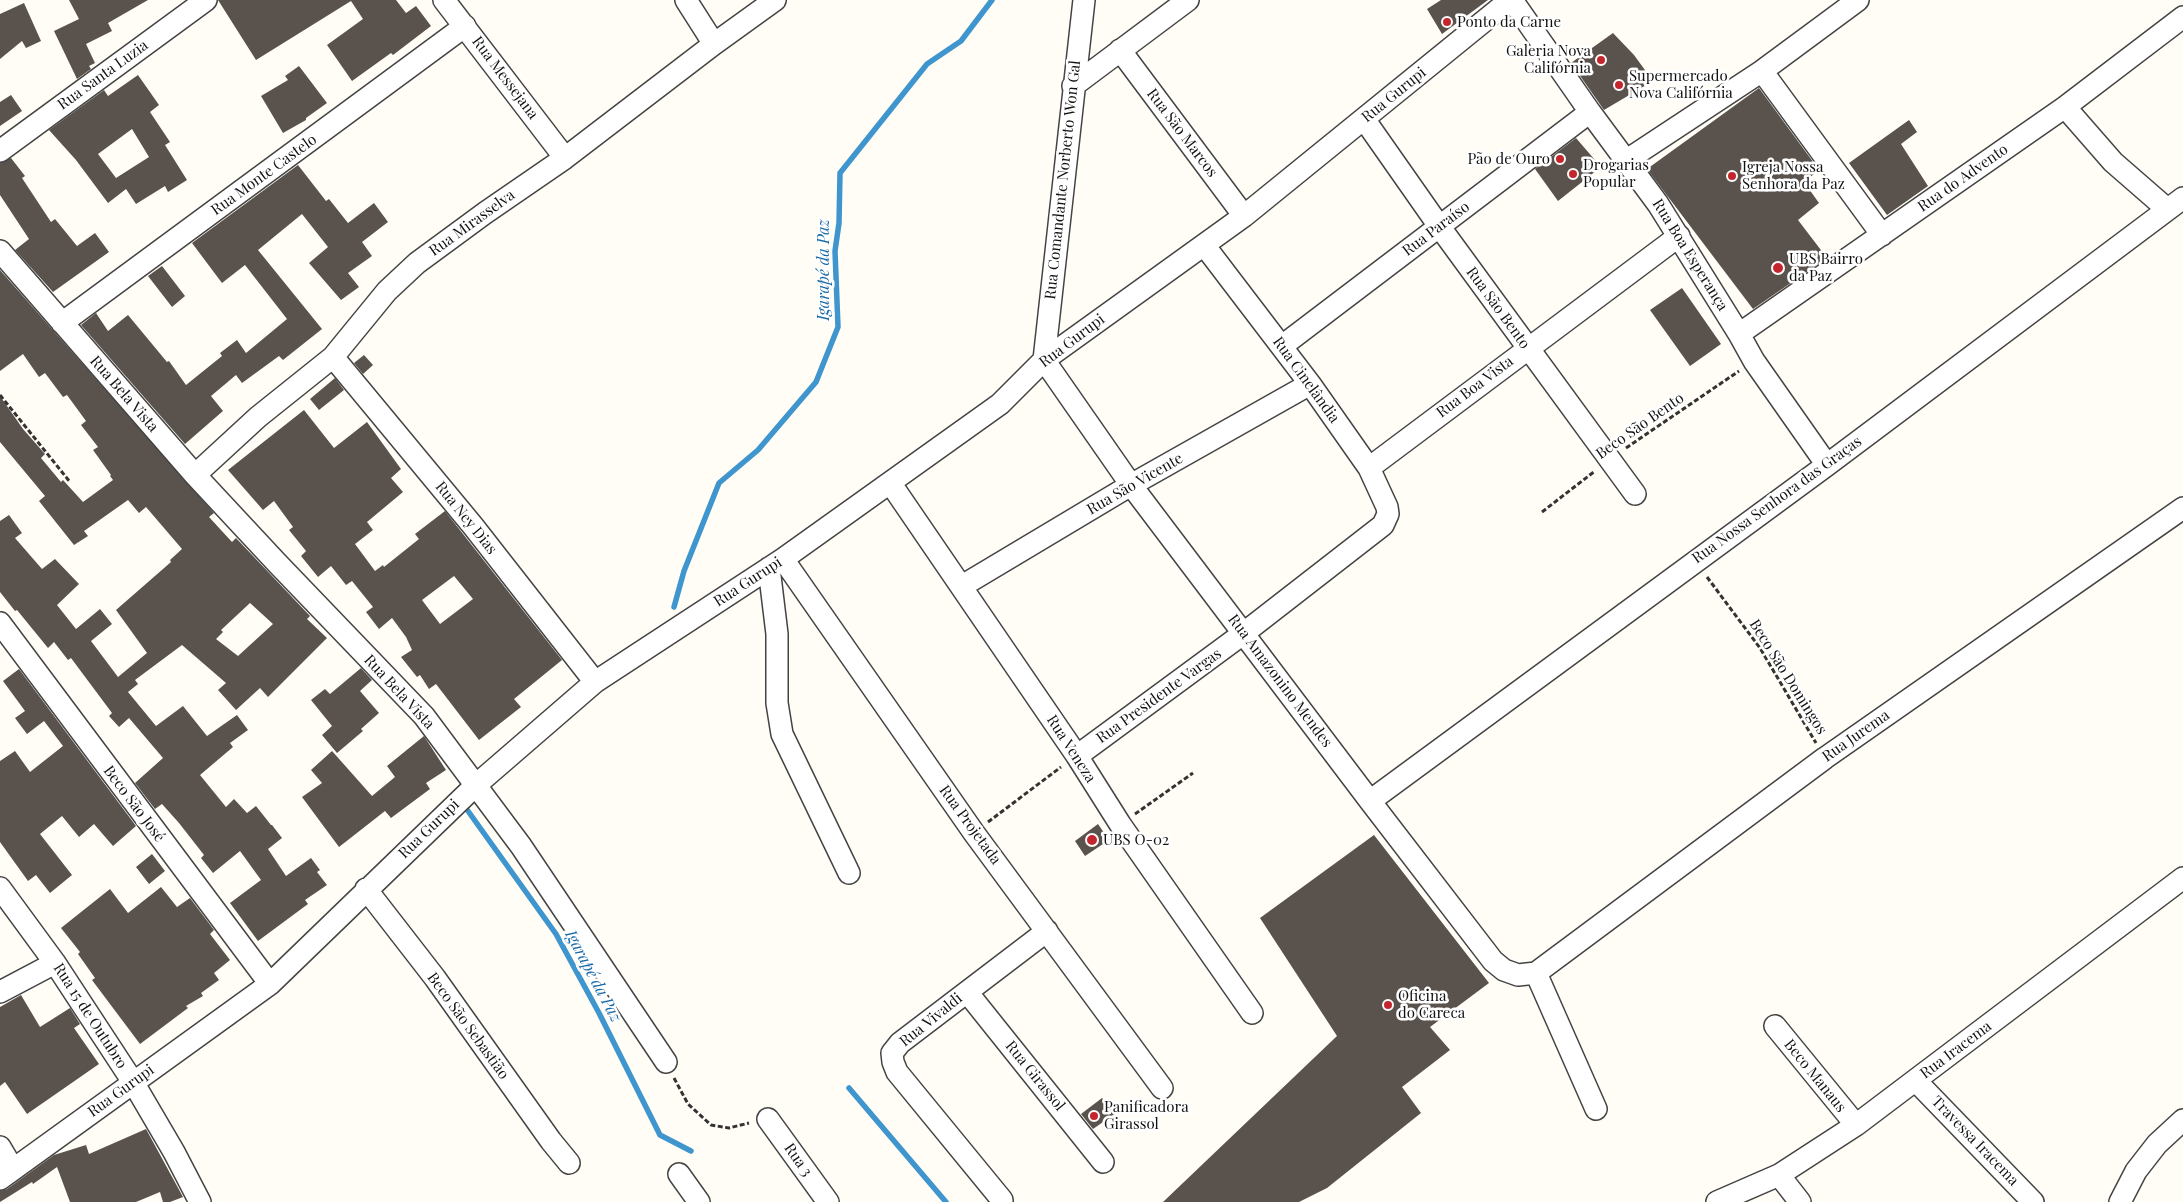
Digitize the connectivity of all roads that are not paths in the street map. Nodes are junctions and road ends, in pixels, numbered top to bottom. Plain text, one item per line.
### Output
1 (206, 0) edge
2 (444, 0) edge
3 (686, 0) edge
4 (775, 0) edge
5 (1084, 0) edge
6 (1188, 0) edge
7 (1511, 0) edge
8 (1858, 0) edge
9 (2183, 17) edge
10 (465, 26) junction
11 (714, 44) junction
12 (1120, 50) junction
13 (1762, 71) junction
14 (1073, 86) junction
15 (2065, 107) junction
16 (1590, 112) junction
17 (1364, 119) junction
18 (0, 151) edge
19 (564, 158) junction
20 (1627, 160) junction
21 (2175, 204) edge
22 (1244, 216) junction
23 (1439, 226) junction
24 (1882, 235) junction
25 (1679, 236) junction
26 (1204, 245) junction
27 (0, 251) edge
28 (62, 323) junction
29 (1739, 334) junction
30 (1282, 346) junction
31 (1527, 348) junction
32 (333, 357) junction
33 (1044, 360) junction
34 (1310, 384) junction
35 (1827, 465) junction
36 (1369, 468) junction
37 (195, 475) junction
38 (891, 484) junction
39 (1131, 485) junction
40 (1635, 494) dead end
41 (2183, 508) edge
42 (1383, 525) joint
43 (776, 564) junction
44 (962, 586) junction
45 (0, 623) edge
46 (1244, 633) junction
47 (595, 682) junction
48 (1077, 756) junction
49 (476, 784) junction
50 (1370, 801) junction
51 (849, 873) dead end
52 (2183, 878) edge
53 (0, 888) edge
54 (366, 889) junction
55 (1047, 931) junction
56 (55, 964) junction
57 (1536, 972) junction
58 (270, 984) junction
59 (0, 992) edge
60 (967, 992) junction
61 (1252, 1013) dead end
62 (1775, 1026) dead end
63 (666, 1062) road end
64 (1916, 1081) junction
65 (133, 1082) junction
66 (1162, 1088) dead end
67 (1596, 1109) dead end
68 (768, 1119) road end
69 (2183, 1120) edge
70 (1856, 1125) junction
71 (0, 1147) edge
72 (1103, 1162) dead end
73 (569, 1163) dead end
74 (7, 1174) edge
75 (679, 1174) dead end
76 (1779, 1175) junction
77 (1002, 1200) dead end
78 (200, 1202) edge
79 (699, 1202) edge
80 (828, 1202) edge
81 (1717, 1202) edge
82 (1800, 1202) edge
83 (2033, 1202) edge
84 (2120, 1202) edge

1 - 18 street, Rua Santa Luzia
2 - 10 street, Rua Messejana
3 - 11 street
4 - 11 street, Rua Mirasselva
5 - 14 street, Rua Comandante Norberto Won Gal
6 - 12 street
7 - 16 street, Rua Boa Esperança
7 - 17 street, Rua Gurupi
8 - 13 street
9 - 15 street, Rua do Advento
10 - 19 street, Rua Messejana
10 - 28 street, Rua Monte Castelo
11 - 19 street, Rua Mirasselva
12 - 14 street
12 - 22 street, Rua São Marcos
13 - 20 street
13 - 24 street
14 - 33 street, Rua Comandante Norberto Won Gal
15 - 21 street
15 - 24 street, Rua do Advento
16 - 20 street, Rua Boa Esperança
16 - 23 street, Rua Paraíso
17 - 22 street, Rua Gurupi
17 - 23 street, Rua São Bento
19 - 32 street, Rua Mirasselva
20 - 25 street, Rua Boa Esperança
21 - 35 street, Rua Nossa Senhora das Graças
22 - 26 street, Rua Gurupi
23 - 30 street, Rua Paraíso
23 - 31 street, Rua São Bento
24 - 29 street, Rua do Advento
25 - 29 street, Rua Boa Esperança
25 - 31 street, Rua Boa Vista
26 - 30 street, Rua Cinelândia
26 - 33 street, Rua Gurupi
27 - 28 street, Rua Bela Vista
28 - 37 street, Rua Bela Vista
29 - 35 street, Rua Boa Esperança
30 - 34 street, Rua Cinelândia
31 - 36 street, Rua Boa Vista
31 - 40 street, Rua São Bento
32 - 37 street, Rua Mirasselva
32 - 47 street, Rua Ney Dias
33 - 38 street, Rua Gurupi
33 - 39 street, Rua Amazonino Mendes
34 - 36 street, Rua Cinelândia
34 - 39 street, Rua São Vicente
35 - 50 street, Rua Nossa Senhora das Graças
36 - 42 street, Rua Cinelândia
37 - 49 street, Rua Bela Vista
38 - 43 street, Rua Gurupi
38 - 44 street, Rua Veneza
39 - 44 street, Rua São Vicente
39 - 46 street, Rua Amazonino Mendes
41 - 57 street, Rua Jurema
42 - 46 street, Rua Presidente Vargas
43 - 47 street, Rua Gurupi
43 - 51 street
43 - 55 street, Rua Projetada
44 - 48 street, Rua Veneza
45 - 58 street, Beco São José
46 - 48 street, Rua Presidente Vargas
46 - 50 street, Rua Amazonino Mendes
47 - 49 street, Rua Gurupi
48 - 61 street, Rua Veneza
49 - 54 street, Rua Gurupi
49 - 63 street, Rua Bela Vista
50 - 57 street, Rua Amazonino Mendes
52 - 64 street, Rua Iracema
53 - 56 street, Rua 15 de Outubro
54 - 58 street, Rua Gurupi
54 - 73 street, Beco São Sebastião
55 - 60 street, Rua Vivaldi
55 - 66 street, Rua Projetada
56 - 59 street
56 - 65 street, Rua 15 de Outubro
57 - 67 street
58 - 65 street, Rua Gurupi
60 - 72 street, Rua Girassol
60 - 77 street, Rua Vivaldi
62 - 70 street, Beco Manaus
64 - 70 street, Rua Iracema
64 - 83 street, Travessa Iracema
65 - 74 street, Rua Gurupi
65 - 78 street, Rua 15 de Outubro
68 - 80 street, Rua 3
69 - 84 street
70 - 76 street, Rua Iracema
71 - 74 street
75 - 79 street
76 - 81 street, Rua Iracema
76 - 82 street

